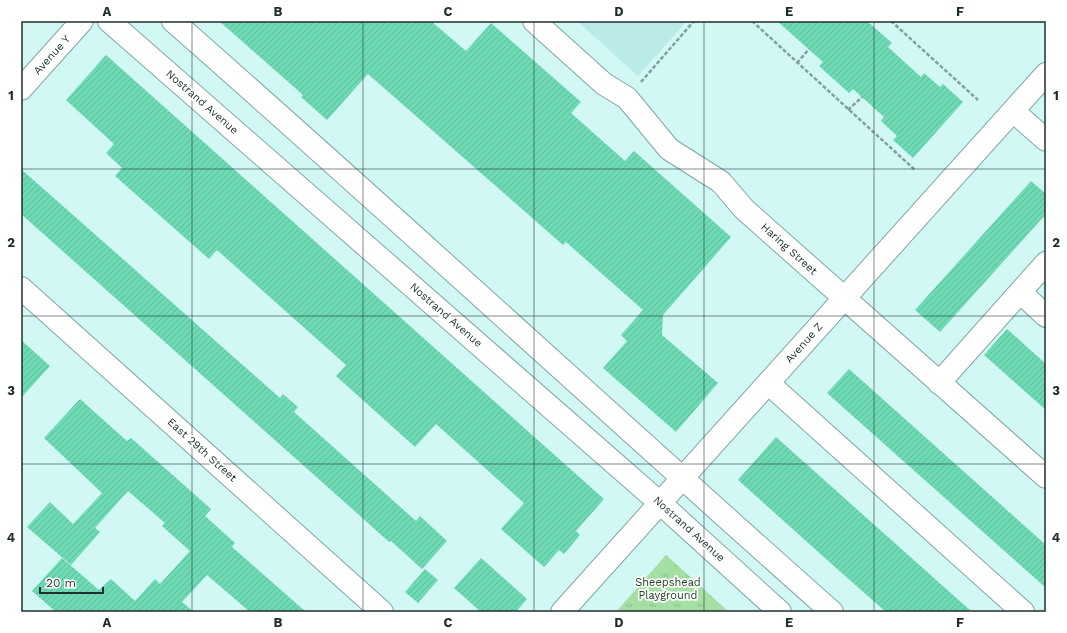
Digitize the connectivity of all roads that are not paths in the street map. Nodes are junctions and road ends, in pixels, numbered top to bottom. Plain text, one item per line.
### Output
1 (82, 21) edge
2 (109, 21) edge
3 (173, 21) edge
4 (534, 21) edge
5 (1046, 74) edge
6 (21, 89) edge
7 (1013, 111) junction
8 (1046, 140) edge
9 (1046, 263) edge
10 (21, 288) edge
11 (1020, 292) junction
12 (844, 298) junction
13 (1046, 316) edge
14 (768, 383) junction
15 (939, 383) junction
16 (1046, 477) edge
17 (682, 479) junction
18 (660, 503) junction
19 (382, 612) edge
20 (562, 612) edge
21 (780, 612) edge
22 (832, 612) edge
23 (1023, 612) edge

1 - 6 street, Avenue Y
2 - 18 street, Nostrand Avenue
3 - 17 street
4 - 12 street, Haring Street
5 - 7 street, Avenue Z
7 - 8 street
7 - 12 street, Avenue Z
9 - 11 street
10 - 19 street, East 29th Street
11 - 13 street
11 - 15 street
12 - 14 street, Avenue Z
12 - 15 street, Haring Street
14 - 17 street, Avenue Z
14 - 23 street
15 - 16 street, Haring Street
17 - 18 street, Avenue Z
17 - 22 street
18 - 20 street, Avenue Z
18 - 21 street, Nostrand Avenue

